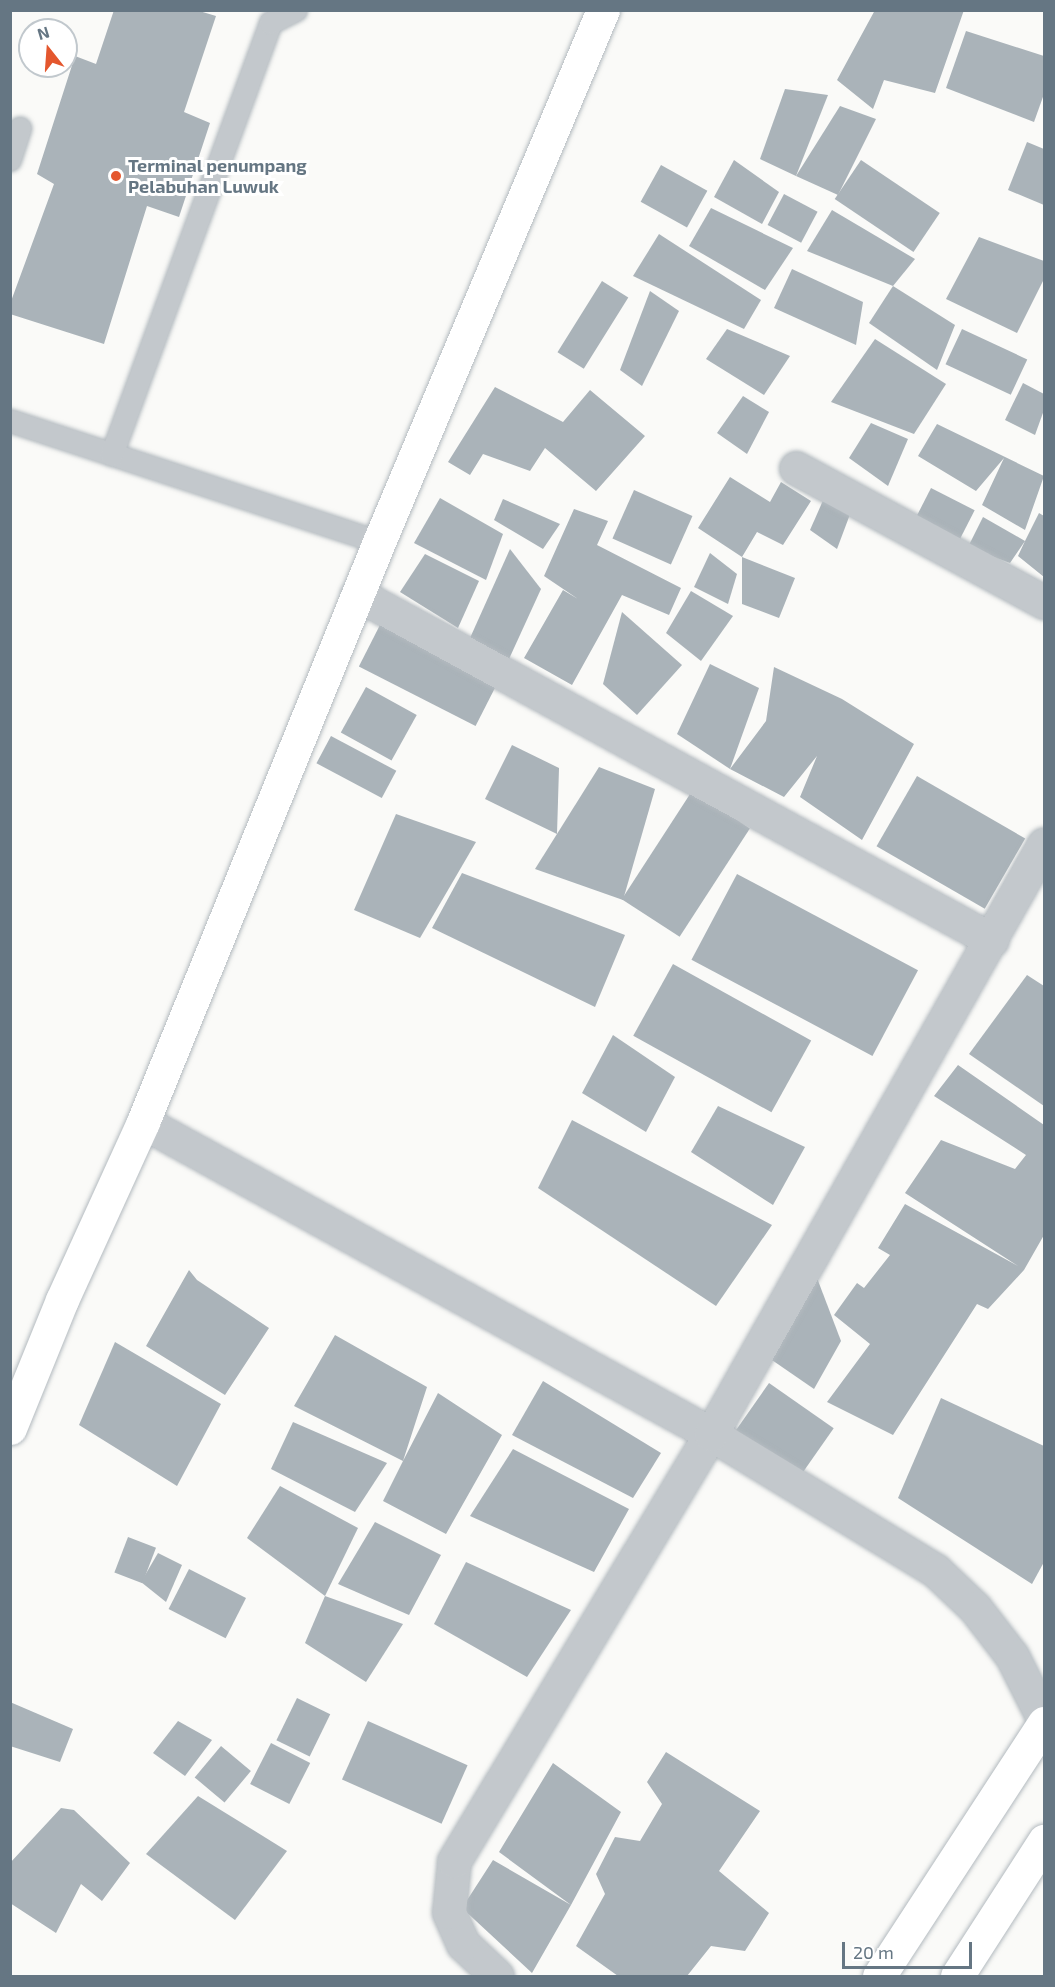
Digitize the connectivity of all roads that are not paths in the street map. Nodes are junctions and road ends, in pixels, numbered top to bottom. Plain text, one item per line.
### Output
1 (296, 10) edge
2 (596, 13) edge
3 (20, 129) dead end
4 (10, 160) edge
5 (10, 421) edge
6 (112, 454) junction
7 (796, 468) dead end
8 (379, 542) junction
9 (357, 594) junction
10 (1044, 603) edge
11 (1044, 844) edge
12 (992, 940) junction
13 (143, 1122) junction
14 (10, 1428) edge
15 (711, 1434) junction
16 (1044, 1722) edge
17 (1044, 1841) edge
18 (497, 1977) edge
19 (879, 1977) edge
20 (957, 1977) edge

1 - 6 lane
2 - 8 main road
3 - 4 lane
5 - 6 lane
6 - 8 lane
7 - 10 street
8 - 9 main road
9 - 12 street
9 - 13 main road
11 - 12 street
12 - 15 street
13 - 14 main road
13 - 15 street
15 - 16 street
15 - 18 street
16 - 19 main road
17 - 20 main road

